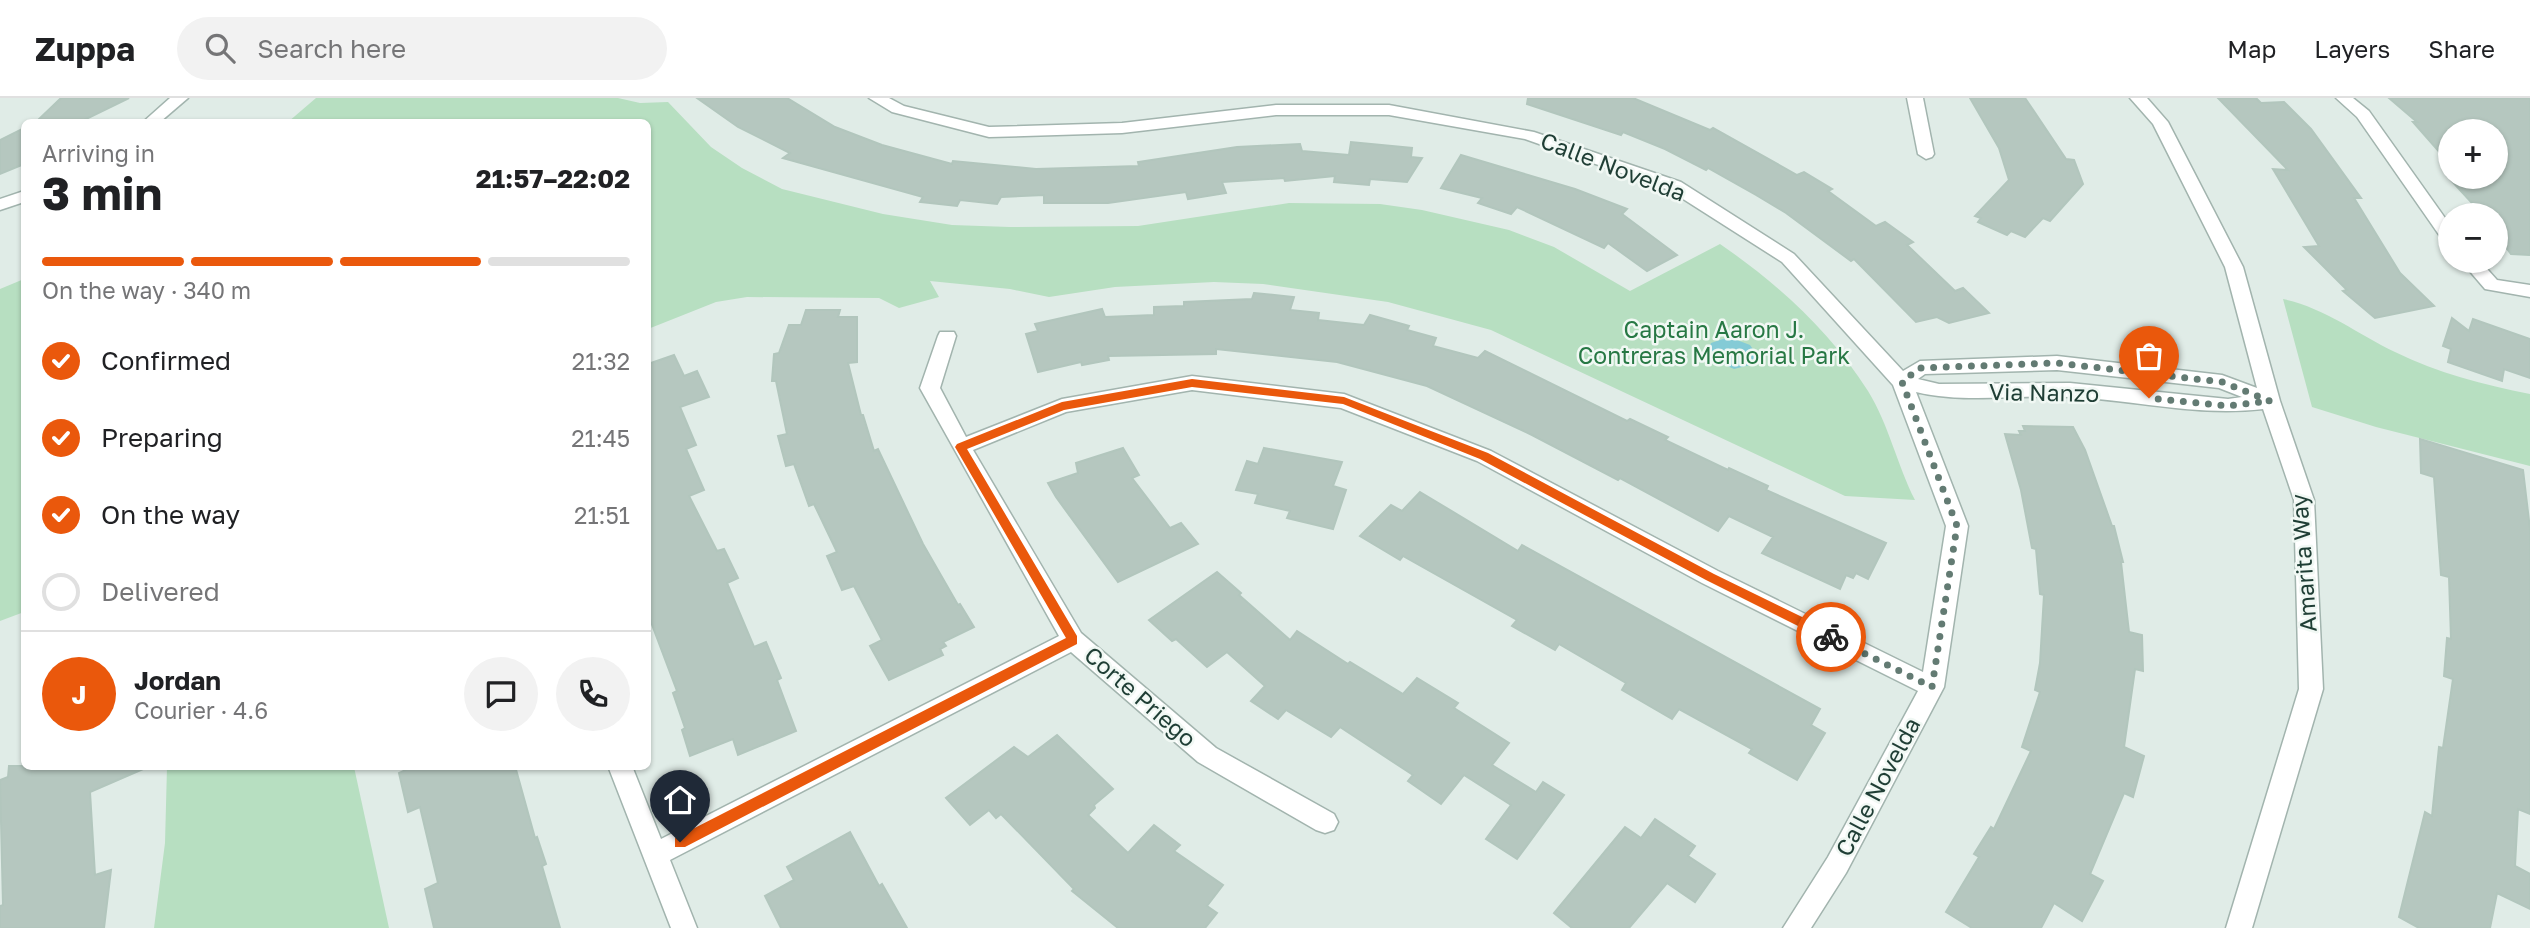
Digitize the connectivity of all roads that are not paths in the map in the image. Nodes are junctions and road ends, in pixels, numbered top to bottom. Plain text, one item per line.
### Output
1 (180, 98) edge
2 (877, 98) edge
3 (1914, 98) edge
4 (2138, 98) edge
5 (2344, 98) edge
6 (155, 119) edge
7 (1926, 154) dead end
8 (21, 197) edge
9 (0, 205) edge
10 (2438, 222) edge
11 (2480, 273) edge
12 (2530, 291) edge
13 (947, 335) dead end
14 (1902, 382) junction
15 (2270, 401) junction
16 (961, 447) junction
17 (1073, 640) junction
18 (1932, 687) junction
19 (622, 770) edge
20 (1325, 822) dead end
21 (655, 855) junction
22 (684, 928) edge
23 (1796, 928) edge
24 (2239, 928) edge

1 - 6 street
2 - 14 street, Calle Novelda
3 - 7 street
4 - 15 street, Amarita Way
5 - 10 street
8 - 9 street
11 - 12 street
13 - 16 street, Corte Priego
14 - 15 street, Via Nanzo
14 - 15 street, Via Nanzo
14 - 18 street, Calle Novelda
15 - 24 street, Amarita Way
16 - 17 street, Corte Priego
16 - 18 street
17 - 20 street, Corte Priego
17 - 21 street
18 - 23 street, Calle Novelda
19 - 21 street
21 - 22 street

